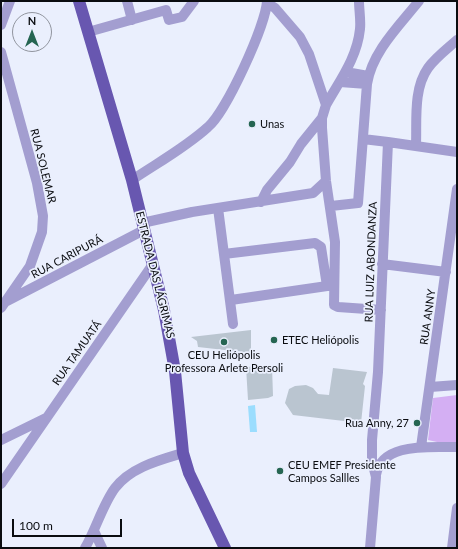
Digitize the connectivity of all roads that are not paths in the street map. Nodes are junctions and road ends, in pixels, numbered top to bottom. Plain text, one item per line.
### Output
1 (10, 1) edge
2 (79, 1) edge
3 (127, 1) edge
4 (194, 1) edge
5 (359, 1) edge
6 (419, 1) edge
7 (269, 2) edge
8 (165, 6) edge
9 (132, 20) junction
10 (1, 25) edge
11 (88, 32) junction
12 (457, 40) edge
13 (1, 52) edge
14 (346, 72) junction
15 (368, 80) junction
16 (340, 82) junction
17 (326, 105) junction
18 (322, 118) junction
19 (363, 139) junction
20 (388, 142) junction
21 (416, 145) junction
22 (457, 152) edge
23 (132, 180) junction
24 (326, 181) junction
25 (457, 189) edge
26 (261, 202) junction
27 (331, 206) junction
28 (218, 208) junction
29 (143, 226) junction
30 (224, 254) junction
31 (153, 264) junction
32 (382, 264) junction
33 (446, 272) junction
34 (331, 285) junction
35 (231, 300) junction
36 (2, 305) edge
37 (381, 310) junction
38 (233, 324) dead end
39 (457, 385) edge
40 (430, 387) junction
41 (47, 417) junction
42 (15, 433) junction
43 (1, 440) edge
44 (457, 447) edge
45 (421, 448) junction
46 (183, 453) junction
47 (20, 456) junction
48 (376, 477) junction
49 (1, 484) edge
50 (457, 508) edge
51 (456, 526) edge
52 (94, 531) junction
53 (455, 540) edge
54 (85, 548) edge
55 (102, 548) edge
56 (224, 548) edge
57 (370, 548) edge
58 (452, 548) edge

1 - 10 street
2 - 11 main road, ESTRADA DAS LÁGRIMAS
3 - 9 street
4 - 8 street
5 - 14 street
6 - 15 street
7 - 17 street
7 - 23 street
8 - 9 street
9 - 11 street
11 - 23 main road, ESTRADA DAS LÁGRIMAS
12 - 21 street
13 - 36 street, RUA SOLEMAR
14 - 15 street
14 - 16 street
15 - 16 street
15 - 19 street
16 - 17 street
17 - 18 street
18 - 24 street
18 - 26 street
19 - 20 street
19 - 27 street
20 - 21 street
20 - 32 street, RUA LUIZ ABONDANZA
21 - 22 street
23 - 29 main road, ESTRADA DAS LÁGRIMAS
24 - 26 street, RUA CARIPURÁ
24 - 27 street
25 - 33 street, RUA ANNY
26 - 28 street, RUA CARIPURÁ
27 - 34 street
28 - 29 street, RUA CARIPURÁ
28 - 30 street
29 - 31 main road, ESTRADA DAS LÁGRIMAS
29 - 36 street, RUA CARIPURÁ
30 - 34 street
30 - 35 street
31 - 41 street, RUA TAMUATÁ
31 - 46 main road, ESTRADA DAS LÁGRIMAS
32 - 33 street
32 - 37 street, RUA LUIZ ABONDANZA
33 - 40 street, RUA ANNY
34 - 35 street
34 - 37 street
35 - 38 street
37 - 48 street, RUA LUIZ ABONDANZA
39 - 40 street
40 - 45 street, RUA ANNY
41 - 42 street
41 - 47 street, RUA TAMUATÁ
42 - 43 street
42 - 47 street
44 - 45 street
45 - 48 street
46 - 52 street
46 - 56 main road, ESTRADA DAS LÁGRIMAS
47 - 49 street, RUA TAMUATÁ
48 - 57 street, RUA LUIZ ABONDANZA
50 - 51 street
51 - 53 street
52 - 54 street
52 - 55 street
53 - 58 street

